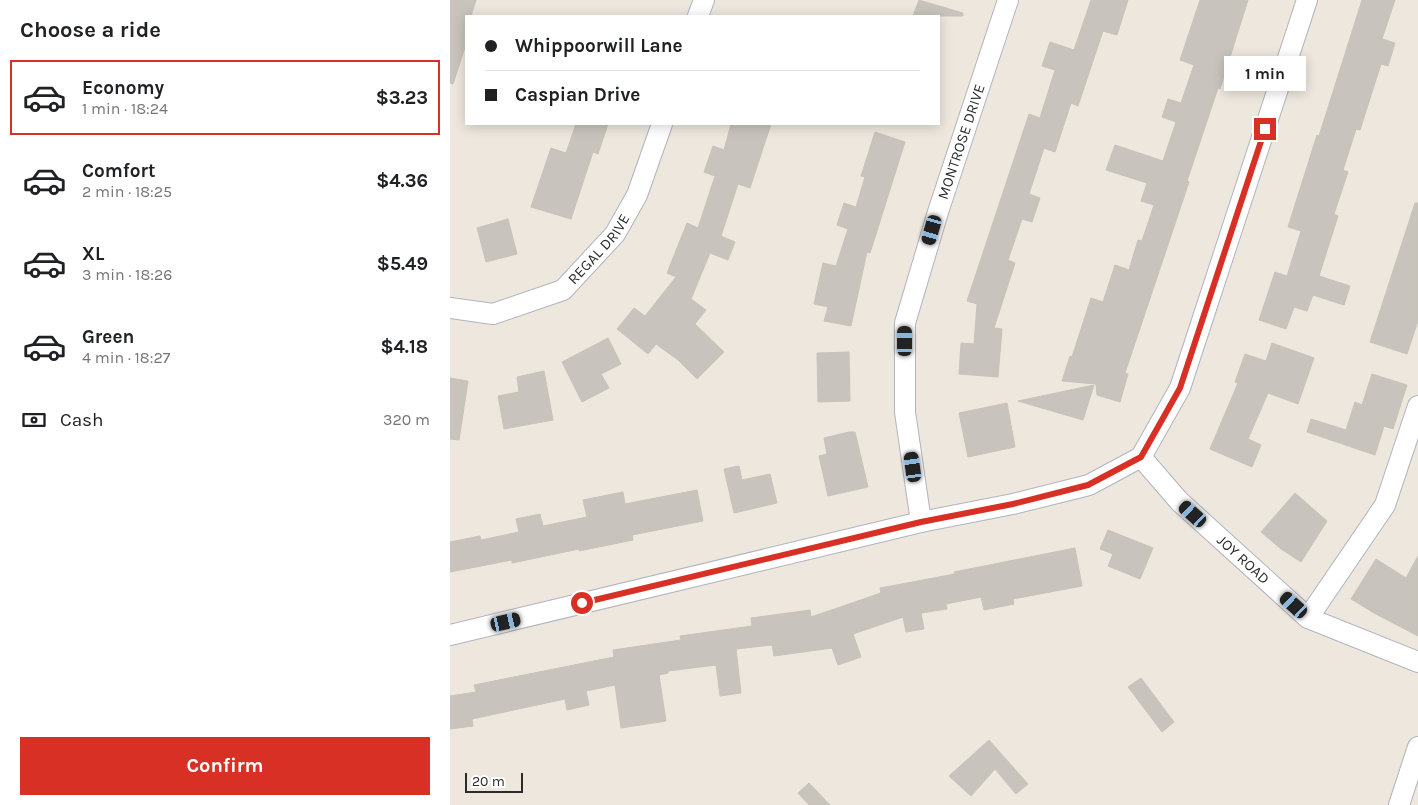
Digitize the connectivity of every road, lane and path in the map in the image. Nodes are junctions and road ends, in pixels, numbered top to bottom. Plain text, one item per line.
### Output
1 (704, 0) edge
2 (1008, 0) edge
3 (1307, 0) edge
4 (698, 15) edge
5 (662, 125) edge
6 (450, 308) edge
7 (1418, 406) edge
8 (1141, 457) junction
9 (921, 522) junction
10 (1308, 618) junction
11 (450, 635) edge
12 (1418, 662) edge
13 (1418, 747) edge
14 (1398, 805) edge

1 - 4 street
2 - 9 street, MONTROSE DRIVE
3 - 8 street
5 - 6 street, REGAL DRIVE
7 - 10 street
8 - 9 street
8 - 10 street, JOY ROAD
9 - 11 street
10 - 12 street, JOY ROAD
13 - 14 street

